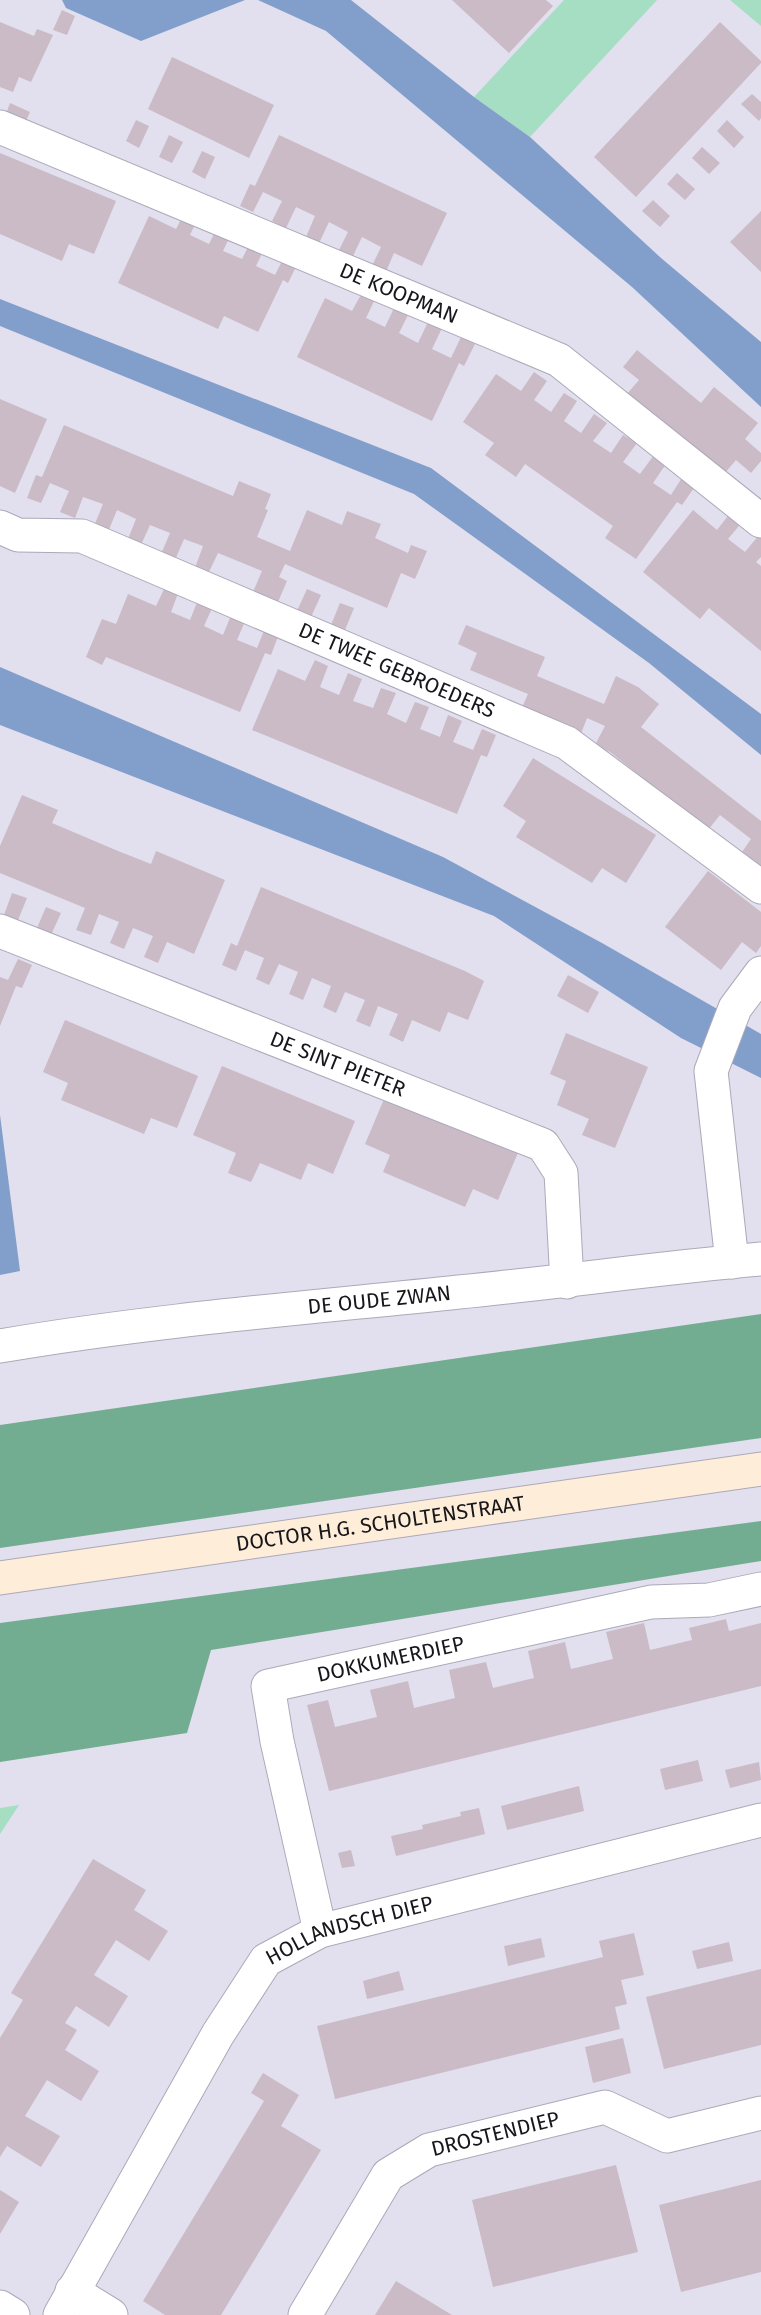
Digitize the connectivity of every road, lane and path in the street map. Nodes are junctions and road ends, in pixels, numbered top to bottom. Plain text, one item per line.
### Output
1 (0, 127) edge
2 (761, 520) edge
3 (0, 527) edge
4 (761, 887) edge
5 (0, 931) edge
6 (761, 973) edge
7 (746, 1260) edge
8 (567, 1282) junction
9 (0, 1346) edge
10 (761, 1469) edge
11 (0, 1578) edge
12 (761, 1589) edge
13 (761, 1820) edge
14 (320, 1931) junction
15 (761, 2114) edge
16 (66, 2303) edge
17 (0, 2307) edge
18 (13, 2315) edge
19 (111, 2315) edge
20 (305, 2315) edge

1 - 2 street, DE KOOPMAN
3 - 4 street, DE TWEE GEBROEDERS
5 - 8 street, DE SINT PIETER
6 - 7 street
7 - 8 street, DE OUDE ZWAN
8 - 9 street, DE OUDE ZWAN
10 - 11 main road, DOCTOR H.G. SCHOLTENSTRAAT
12 - 14 street, DOKKUMERDIEP
13 - 14 street, HOLLANDSCH DIEP
14 - 16 street, HOLLANDSCH DIEP
15 - 20 street, DROSTENDIEP
16 - 19 street
17 - 18 street

